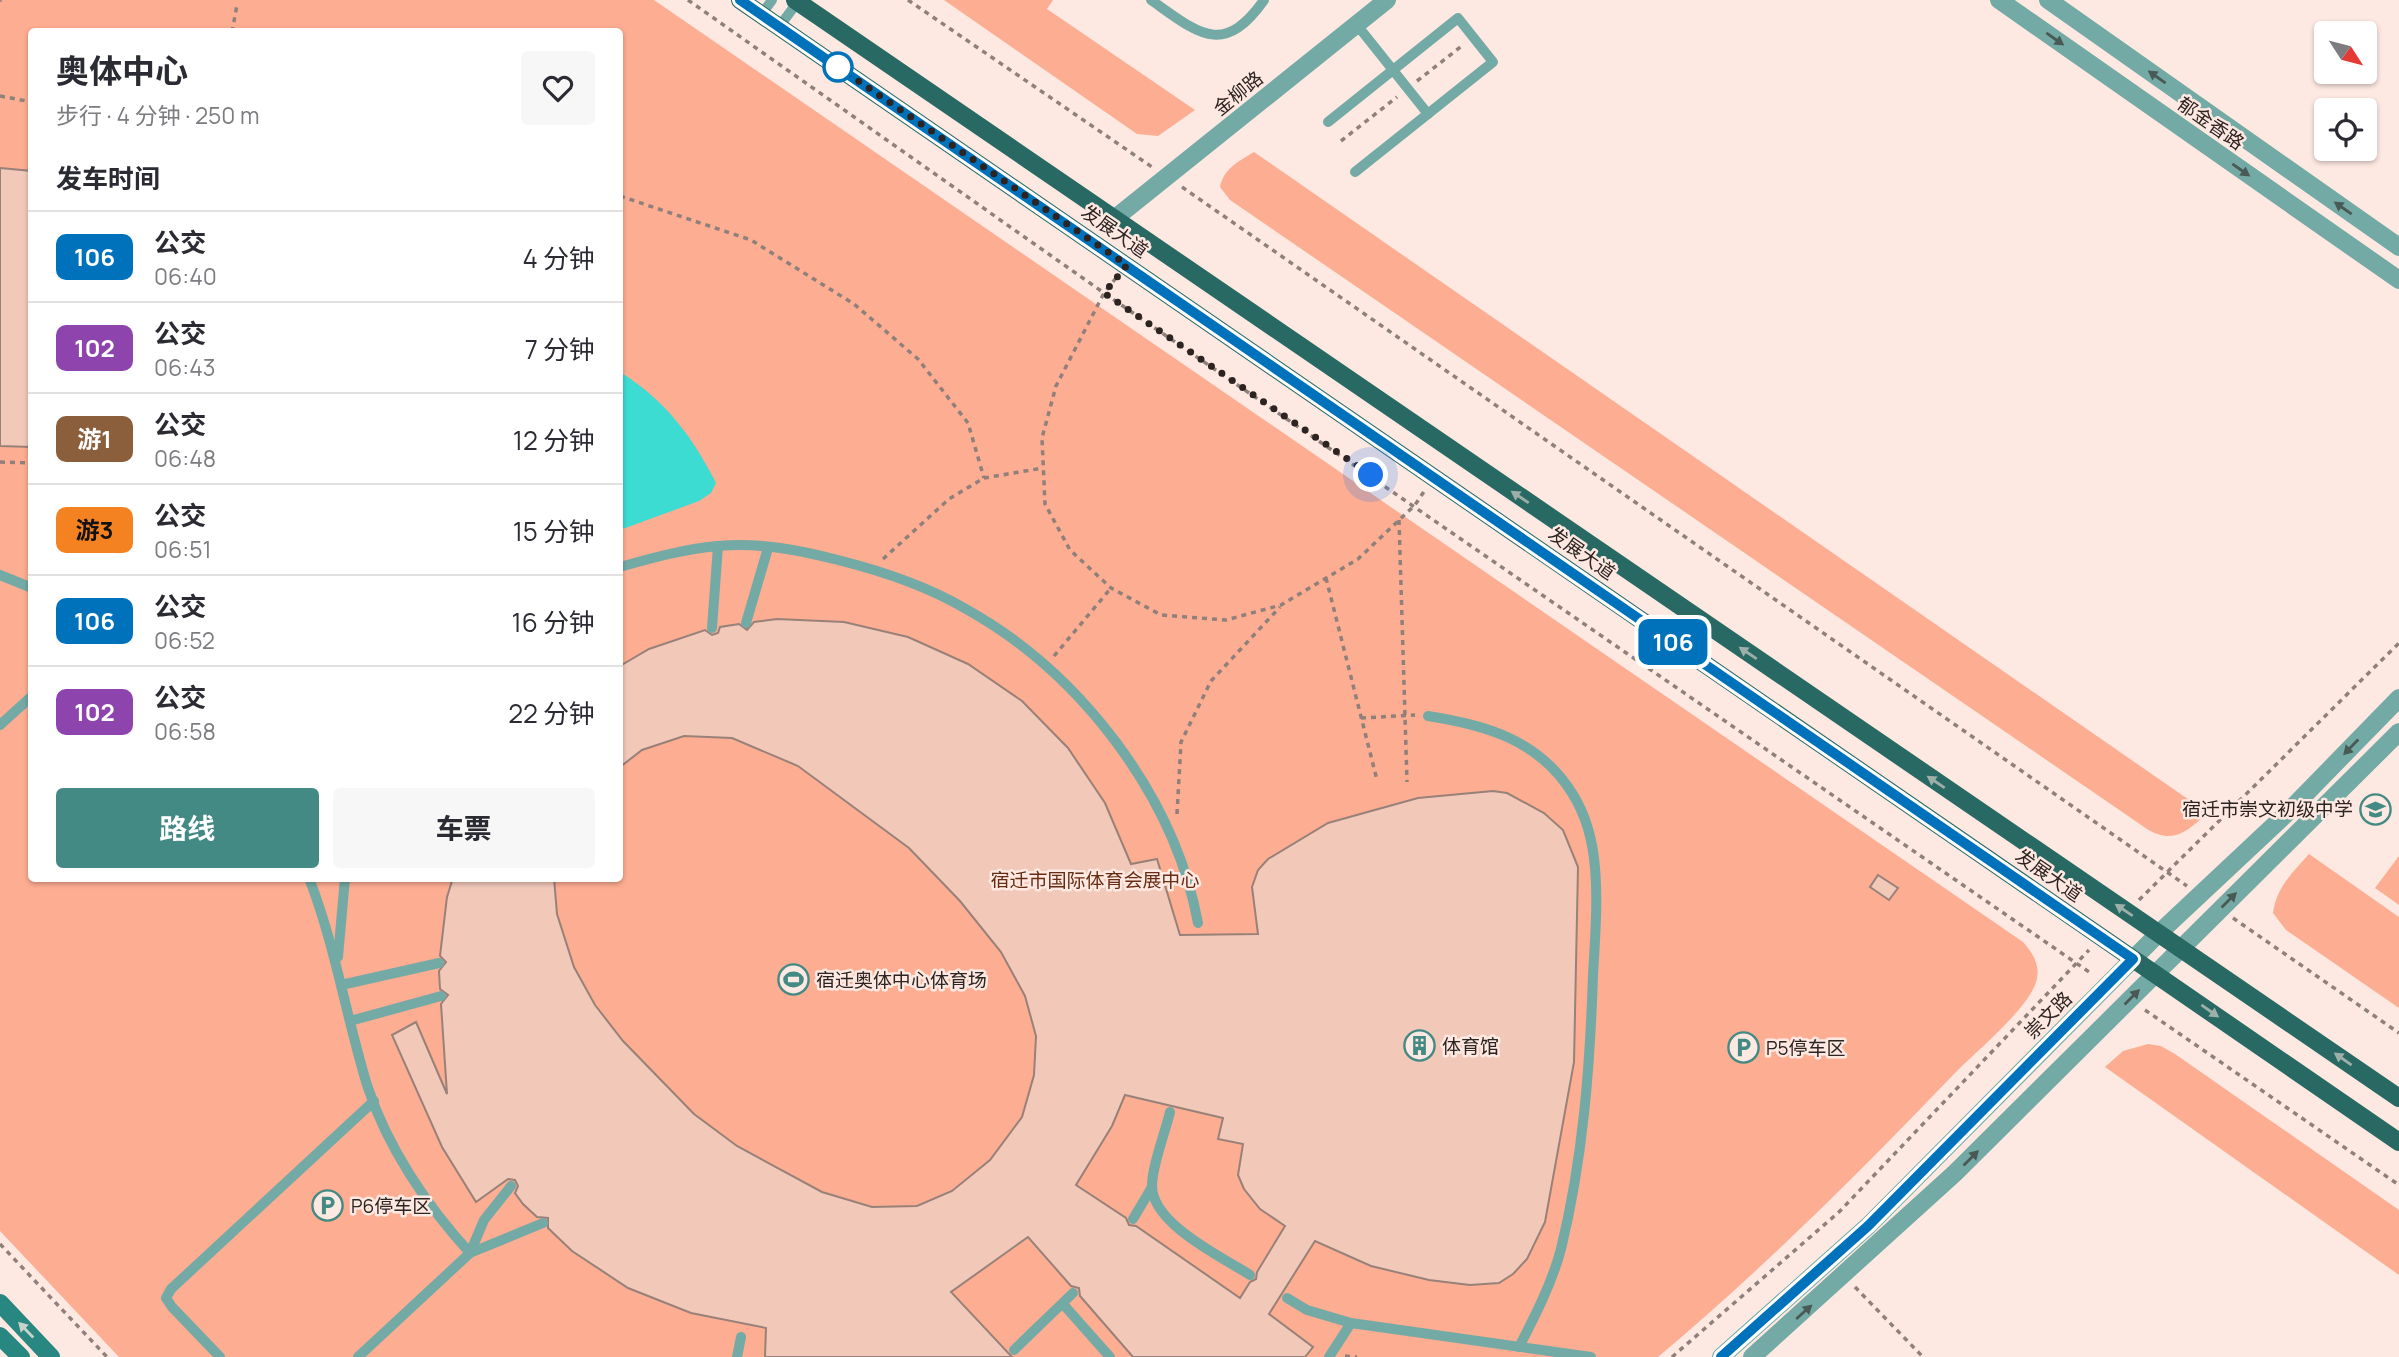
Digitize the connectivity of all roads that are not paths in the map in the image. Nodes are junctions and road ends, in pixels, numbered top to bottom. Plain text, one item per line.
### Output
1 (740, 0) edge
2 (1151, 0) edge
3 (1264, 0) edge
4 (1387, 0) edge
5 (1999, 0) edge
6 (2048, 0) edge
7 (798, 1) edge
8 (767, 7) edge
9 (1357, 25) junction
10 (779, 27) junction
11 (1393, 70) junction
12 (1428, 114) junction
13 (1328, 122) dead end
14 (1355, 172) dead end
15 (1114, 219) junction
16 (2399, 247) edge
17 (2399, 280) edge
18 (718, 546) junction
19 (768, 548) junction
20 (623, 566) edge
21 (0, 575) edge
22 (28, 586) edge
23 (746, 623) dead end
24 (712, 628) dead end
25 (2399, 698) edge
26 (28, 700) edge
27 (1427, 716) road end
28 (0, 725) edge
29 (2399, 732) edge
30 (311, 882) edge
31 (345, 882) edge
32 (1198, 923) dead end
33 (2158, 934) junction
34 (2181, 948) junction
35 (2133, 959) junction
36 (439, 963) dead end
37 (337, 972) junction
38 (2155, 974) junction
39 (341, 985) junction
40 (441, 996) dead end
41 (350, 1021) junction
42 (2399, 1098) edge
43 (374, 1101) junction
44 (1170, 1112) dead end
45 (2399, 1142) edge
46 (511, 1186) dead end
47 (1152, 1187) junction
48 (1133, 1219) dead end
49 (542, 1223) dead end
50 (470, 1253) junction
51 (1250, 1275) dead end
52 (1073, 1293) dead end
53 (1287, 1298) dead end
54 (0, 1303) edge
55 (1062, 1304) junction
56 (1351, 1323) junction
57 (0, 1335) edge
58 (741, 1337) dead end
59 (1519, 1347) junction
60 (1014, 1350) dead end
61 (21, 1357) edge
62 (51, 1357) edge
63 (220, 1357) edge
64 (358, 1357) edge
65 (737, 1357) edge
66 (1110, 1357) edge
67 (1329, 1357) edge
68 (1591, 1357) edge
69 (1721, 1357) edge
70 (1752, 1357) edge

1 - 8 main road, 发展大道
2 - 3 lane
4 - 9 street, 金柳路
5 -> 17 street, 郁金香路
16 -> 6 street, 郁金香路
7 - 10 lane
7 - 15 main road, 发展大道
8 - 10 main road, 发展大道
9 - 11 lane
9 - 15 street, 金柳路
10 - 35 main road, 发展大道
11 - 12 lane
11 - 12 lane
11 - 13 lane
12 - 14 lane
33 -> 15 main road, 发展大道
18 - 19 lane
18 - 20 lane
18 - 24 lane
19 - 23 lane
19 - 32 lane
21 - 22 lane
25 -> 33 street, 崇文路
26 - 28 lane
27 - 59 lane
34 -> 29 street
30 - 37 lane
31 - 37 lane
33 - 34 main road, 发展大道
33 - 35 street, 崇文路
34 - 38 street
42 -> 34 main road, 发展大道
35 - 38 main road, 发展大道
35 - 69 street, 崇文路
36 - 39 lane
37 - 39 lane
38 -> 45 main road, 发展大道
70 -> 38 street
39 - 41 lane
40 - 41 lane
41 - 43 lane
43 - 50 lane
43 - 63 lane
44 - 47 lane
46 - 50 lane
47 - 48 lane
47 - 51 lane
49 - 50 lane
50 - 64 lane
52 - 55 lane
53 - 56 lane
62 -> 54 main road
55 - 60 lane
55 - 66 lane
56 - 59 lane
56 - 67 lane
57 - 61 main road
58 - 65 lane
59 - 68 lane

